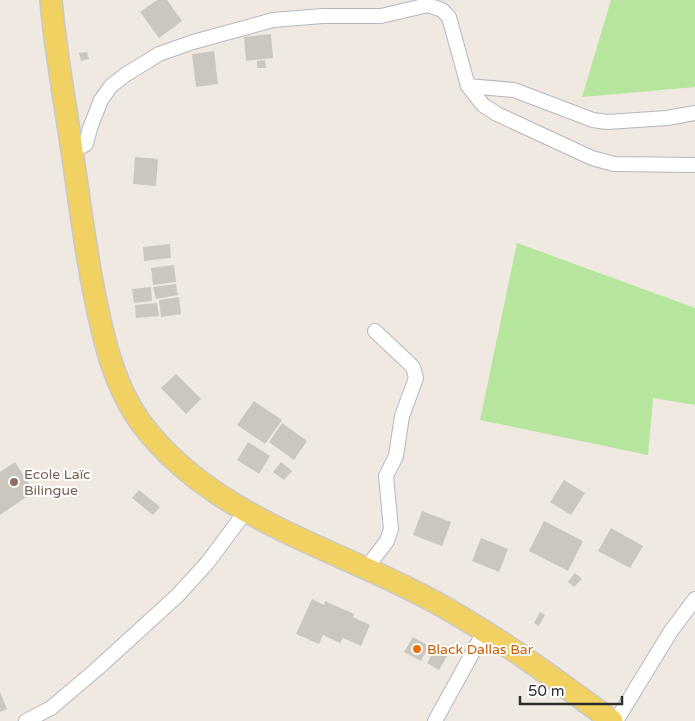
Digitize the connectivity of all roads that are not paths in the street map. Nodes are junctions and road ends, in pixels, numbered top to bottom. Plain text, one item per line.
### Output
1 (51, 0) edge
2 (429, 3) edge
3 (468, 86) junction
4 (695, 113) edge
5 (72, 152) junction
6 (695, 165) edge
7 (375, 331) dead end
8 (246, 511) junction
9 (368, 567) junction
10 (695, 600) edge
11 (485, 630) junction
12 (26, 721) edge
13 (435, 721) edge
14 (612, 721) edge
15 (616, 721) edge

1 - 5 main road
2 - 3 street
2 - 5 street
3 - 4 street
3 - 6 street
5 - 8 main road
7 - 9 street
8 - 9 main road
8 - 12 street
9 - 11 main road
10 - 15 street
11 - 13 street
11 - 14 main road

